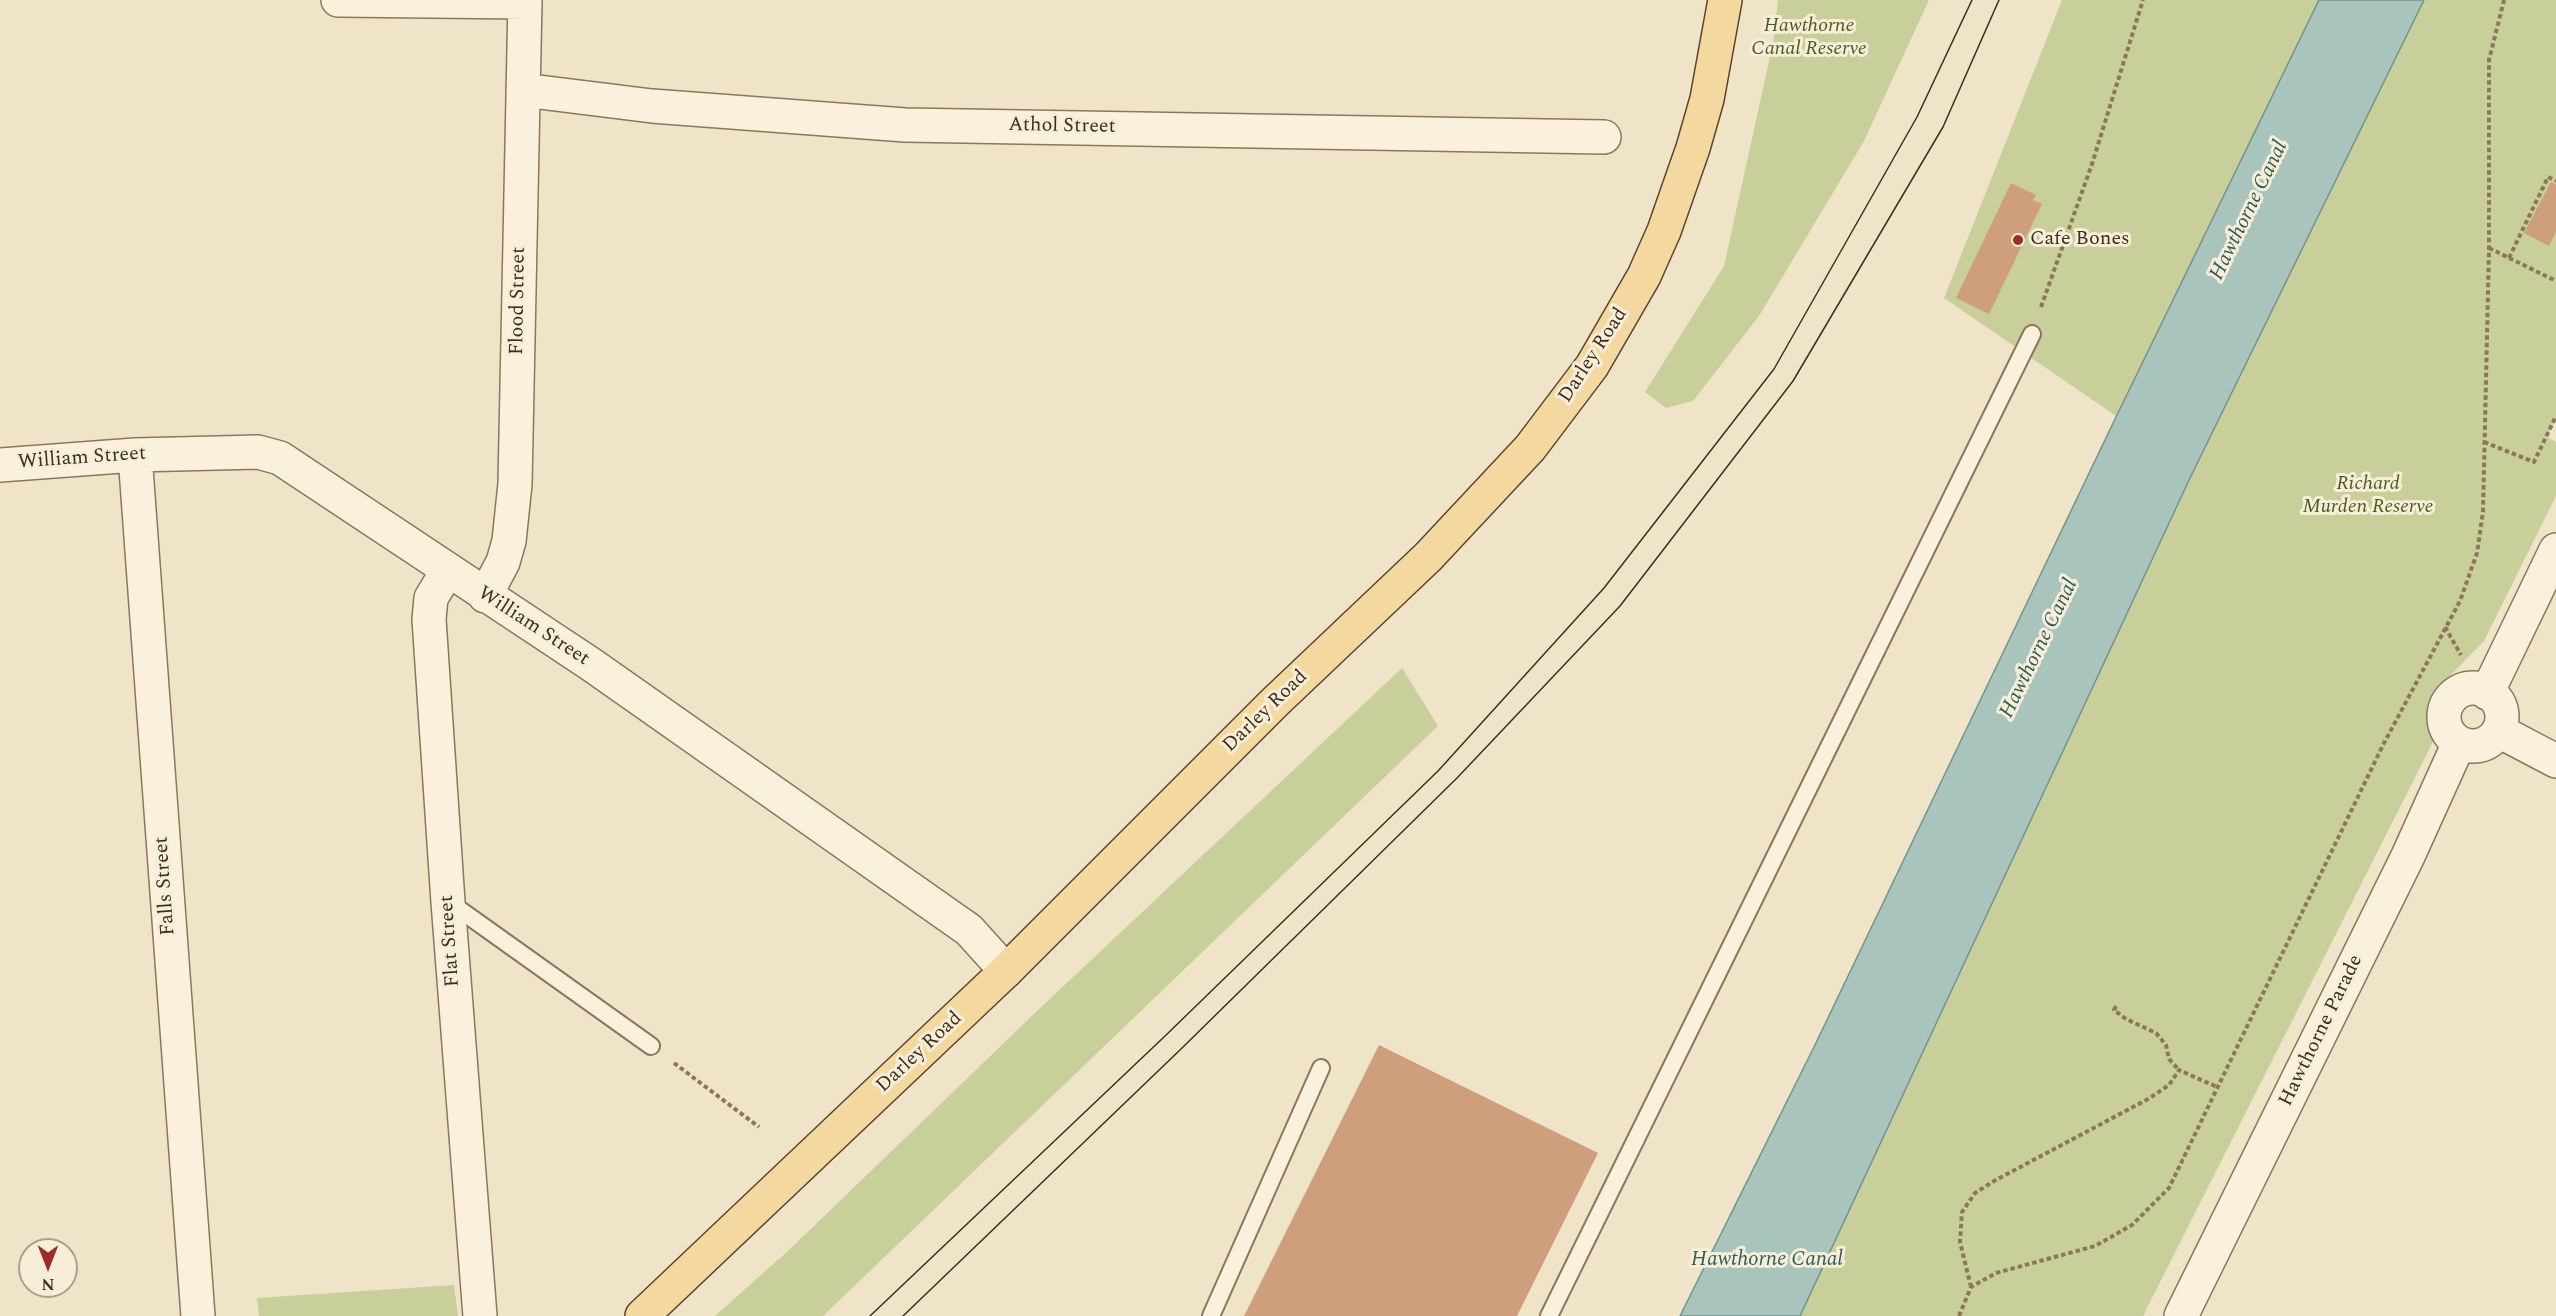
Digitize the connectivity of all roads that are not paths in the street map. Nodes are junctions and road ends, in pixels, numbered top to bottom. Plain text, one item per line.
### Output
1 (338, 0) edge
2 (1725, 0) edge
3 (525, 1) edge
4 (523, 90) junction
5 (1604, 137) dead end
6 (2032, 333) road end
7 (135, 455) junction
8 (0, 465) edge
9 (2556, 550) edge
10 (448, 570) junction
11 (485, 596) junction
12 (2487, 693) junction
13 (2499, 730) junction
14 (2459, 743) junction
15 (2556, 761) edge
16 (448, 902) junction
17 (1006, 971) junction
18 (651, 1046) road end
19 (1321, 1068) dead end
20 (198, 1316) edge
21 (480, 1316) edge
22 (642, 1316) edge
23 (1211, 1316) edge
24 (1549, 1316) edge
25 (2181, 1316) edge

1 - 3 street
2 - 17 main road, Darley Road
3 - 4 street, Flood Street
4 - 5 street, Athol Street
4 - 11 street, Flood Street
6 - 24 lane
7 - 8 street, William Street
7 - 10 street, William Street
7 - 20 street, Falls Street
9 - 12 street
10 - 11 street, William Street
10 - 16 street, Flat Street
11 - 17 street, William Street
12 - 13 street
12 - 14 street
13 - 14 street
13 - 15 street
14 - 25 street, Hawthorne Parade
16 - 18 lane
16 - 21 street, Flat Street
17 - 22 main road, Darley Road
19 - 23 lane

